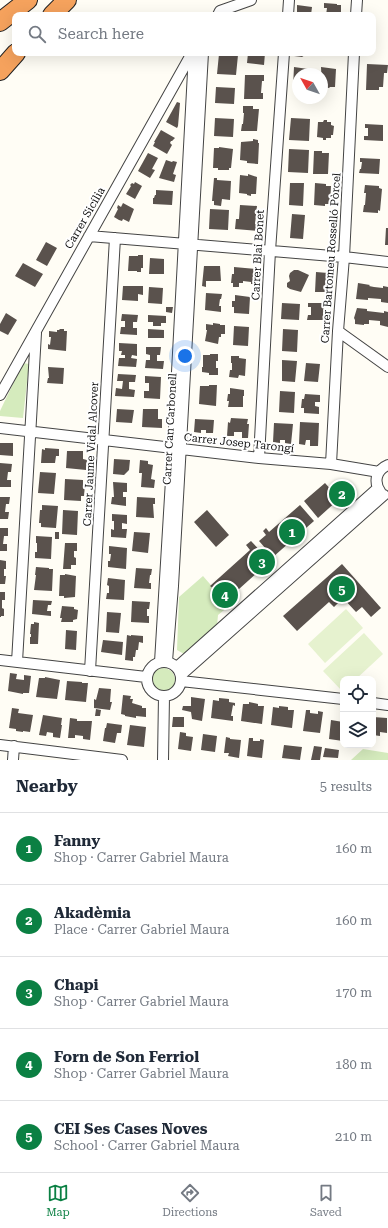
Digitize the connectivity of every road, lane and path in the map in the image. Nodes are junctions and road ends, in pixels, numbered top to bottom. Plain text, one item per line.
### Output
1 (13, 0) edge
2 (28, 0) edge
3 (38, 0) edge
4 (67, 0) edge
5 (251, 0) edge
6 (289, 0) edge
7 (357, 0) edge
8 (0, 11) edge
9 (13, 12) edge
10 (24, 12) edge
11 (55, 12) edge
12 (220, 12) edge
13 (288, 12) edge
14 (356, 12) edge
15 (12, 13) edge
16 (0, 22) edge
17 (12, 23) edge
18 (0, 35) edge
19 (13, 56) edge
20 (191, 56) edge
21 (193, 56) edge
22 (202, 56) edge
23 (284, 56) edge
24 (354, 56) edge
25 (0, 71) edge
26 (88, 236) junction
27 (115, 238) junction
28 (188, 244) junction
29 (270, 251) junction
30 (344, 257) junction
31 (388, 262) edge
32 (36, 330) junction
33 (338, 331) junction
34 (388, 367) edge
35 (0, 395) edge
36 (0, 428) edge
37 (30, 432) junction
38 (104, 440) junction
39 (177, 448) junction
40 (259, 458) junction
41 (331, 464) junction
42 (388, 465) edge
43 (379, 472) junction
44 (383, 493) edge
45 (0, 660) edge
46 (17, 662) junction
47 (164, 662) junction
48 (90, 671) junction
49 (180, 674) junction
50 (146, 677) junction
51 (164, 696) junction
52 (340, 699) edge
53 (376, 703) edge
54 (388, 705) edge
55 (0, 745) edge
56 (14, 746) junction
57 (86, 758) edge
58 (13, 760) edge
59 (122, 760) edge
60 (163, 760) edge

1 - 8 highway
2 - 9 highway
3 - 10 highway
4 - 11 highway
5 - 12 street
6 - 13 street
7 - 14 street
15 - 16 highway
17 - 18 highway
19 - 25 highway
20 - 26 street, Carrer Sicília
21 - 28 street
22 - 28 street, Carrer Can Carbonell
23 - 29 street, Carrer Blai Bonet
24 - 30 street, Carrer Bartomeu Rosselló Pòrcel
26 - 27 street
26 - 32 street, Carrer Sicília
27 - 28 street
27 - 38 street, Carrer Jaume Vidal Alcover
28 - 29 street
28 - 39 street, Carrer Can Carbonell
29 - 30 street
29 - 40 street, Carrer Blai Bonet
30 - 31 street
30 - 33 street, Carrer Bartomeu Rosselló Pòrcel
32 - 35 street, Carrer Sicília
32 - 37 street
33 - 34 street
33 - 41 street, Carrer Bartomeu Rosselló Pòrcel
36 - 37 street, Carrer Josep Tarongí
37 - 38 street, Carrer Josep Tarongí
37 - 46 street
38 - 39 street, Carrer Josep Tarongí
38 - 48 street, Carrer Jaume Vidal Alcover
39 - 40 street, Carrer Josep Tarongí
39 - 47 street, Carrer Can Carbonell
40 - 41 street, Carrer Josep Tarongí
41 - 43 street, Carrer Josep Tarongí
42 - 43 street
43 - 44 street
44 - 49 street
45 - 46 street
46 - 48 street
47 - 49 street
47 - 50 street
48 - 50 street
49 - 51 street
49 - 52 street
50 - 51 street
51 - 60 street
53 - 54 street
55 - 56 street
56 - 57 street
56 - 58 street
57 - 59 street

